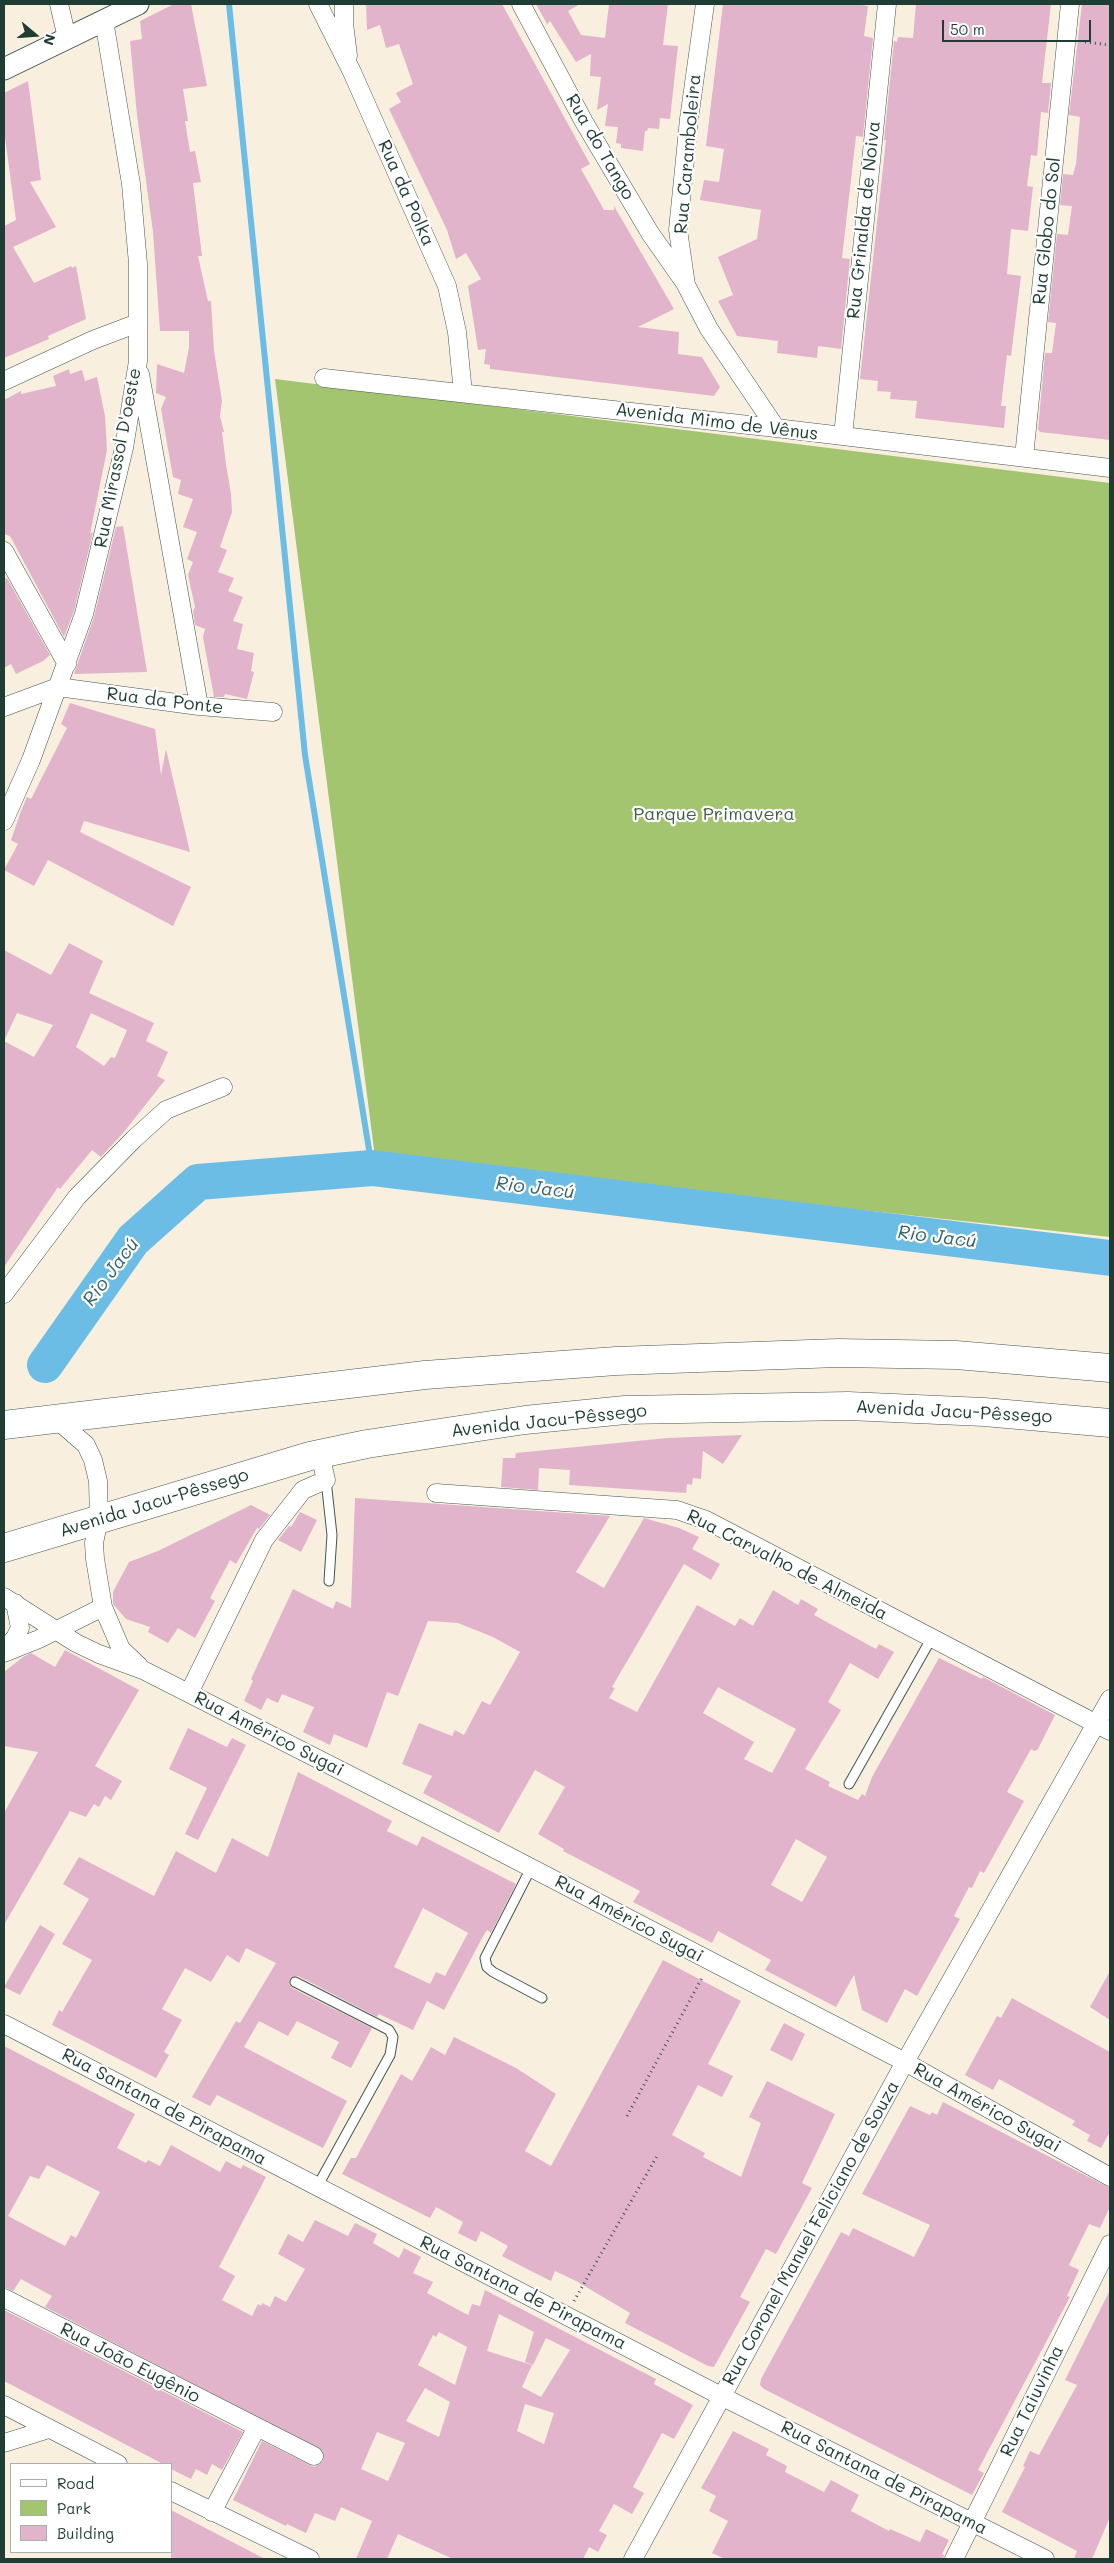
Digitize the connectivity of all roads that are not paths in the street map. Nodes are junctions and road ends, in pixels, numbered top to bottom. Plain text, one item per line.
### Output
1 (59, 4) edge
2 (138, 4) edge
3 (318, 4) edge
4 (344, 4) edge
5 (520, 4) edge
6 (705, 4) edge
7 (887, 4) edge
8 (1070, 4) edge
9 (104, 20) junction
10 (67, 38) junction
11 (4, 69) edge
12 (352, 72) junction
13 (686, 286) junction
14 (138, 323) junction
15 (138, 361) junction
16 (324, 378) dead end
17 (4, 381) edge
18 (463, 393) junction
19 (776, 428) junction
20 (843, 436) junction
21 (1024, 457) junction
22 (1110, 468) edge
23 (4, 551) edge
24 (67, 664) junction
25 (58, 687) junction
26 (199, 706) junction
27 (4, 707) edge
28 (273, 712) dead end
29 (4, 821) edge
30 (223, 1087) dead end
31 (4, 1294) edge
32 (1110, 1368) edge
33 (55, 1418) junction
34 (1110, 1423) edge
35 (4, 1425) edge
36 (320, 1454) junction
37 (326, 1480) junction
38 (436, 1493) dead end
39 (99, 1519) junction
40 (4, 1548) edge
41 (328, 1581) dead end
42 (9, 1600) edge
43 (103, 1606) junction
44 (55, 1630) junction
45 (931, 1639) junction
46 (4, 1652) edge
47 (143, 1670) junction
48 (189, 1693) junction
49 (1110, 1699) edge
50 (1103, 1727) edge
51 (849, 1784) dead end
52 (531, 1868) junction
53 (295, 1982) dead end
54 (542, 1998) dead end
55 (4, 2024) edge
56 (905, 2062) junction
57 (1110, 2177) edge
58 (317, 2187) junction
59 (1110, 2244) edge
60 (4, 2298) edge
61 (721, 2396) junction
62 (4, 2405) edge
63 (257, 2427) junction
64 (49, 2429) junction
65 (4, 2443) edge
66 (314, 2456) dead end
67 (116, 2463) edge
68 (172, 2492) edge
69 (212, 2512) junction
70 (972, 2522) junction
71 (310, 2559) edge
72 (633, 2559) edge
73 (954, 2559) edge
74 (1045, 2559) edge

1 - 10 street
2 - 9 street
3 - 12 street, Rua da Polka
4 - 12 street
5 - 13 street, Rua do Tango
6 - 13 street, Rua Caramboleira
7 - 20 street, Rua Grinalda de Noiva
8 - 21 street, Rua Globo do Sol
9 - 10 street
9 - 14 street, Rua Mirassol D'oeste
10 - 11 street
12 - 18 street, Rua da Polka
13 - 19 street, Rua Caramboleira
14 - 15 street, Rua Mirassol D'oeste
14 - 17 street
15 - 24 street, Rua Mirassol D'oeste
15 - 26 street
16 - 18 street, Avenida Mimo de Vênus
18 - 19 street, Avenida Mimo de Vênus
19 - 20 street, Avenida Mimo de Vênus
20 - 21 street, Avenida Mimo de Vênus
21 - 22 street, Avenida Mimo de Vênus
23 - 24 street
24 - 25 street, Rua Mirassol D'oeste
25 - 26 street, Rua da Ponte
25 - 27 street
25 - 29 street, Rua Mirassol D'oeste
26 - 28 street, Rua da Ponte
30 - 31 street
32 - 33 highway
33 - 35 highway
33 - 39 street, Rua Américo Sugai
34 - 36 highway, Avenida Jacu-Pêssego
36 - 37 street
36 - 39 highway, Avenida Jacu-Pêssego
37 - 41 lane
37 - 48 street
38 - 45 street, Rua Carvalho de Almeida
39 - 40 highway, Avenida Jacu-Pêssego
39 - 43 street, Rua Américo Sugai
42 - 44 street, Rua Américo Sugai
42 - 46 street, Rua Américo Sugai
43 - 44 street, Rua Américo Sugai
43 - 47 street, Rua Américo Sugai
44 - 46 street, Rua Américo Sugai
44 - 47 street, Rua Américo Sugai
45 - 50 street, Rua Carvalho de Almeida
45 - 51 lane
47 - 48 street, Rua Américo Sugai
48 - 52 street, Rua Américo Sugai
49 - 50 street, Rua Coronel Manuel Feliciano de Souza
50 - 56 street, Rua Coronel Manuel Feliciano de Souza
52 - 54 lane
52 - 56 street, Rua Américo Sugai
53 - 58 lane
55 - 58 street, Rua Santana de Pirapama
56 - 57 street, Rua Américo Sugai
56 - 61 street, Rua Coronel Manuel Feliciano de Souza
58 - 61 street, Rua Santana de Pirapama
59 - 70 street, Rua Taiuvinha
60 - 63 street, Rua João Eugênio
61 - 70 street, Rua Santana de Pirapama
61 - 72 street, Rua Coronel Manuel Feliciano de Souza
62 - 64 street
63 - 66 street, Rua João Eugênio
63 - 69 street
64 - 65 street
64 - 67 street
68 - 69 street
69 - 71 street
70 - 73 street, Rua Taiuvinha
70 - 74 street, Rua Santana de Pirapama

